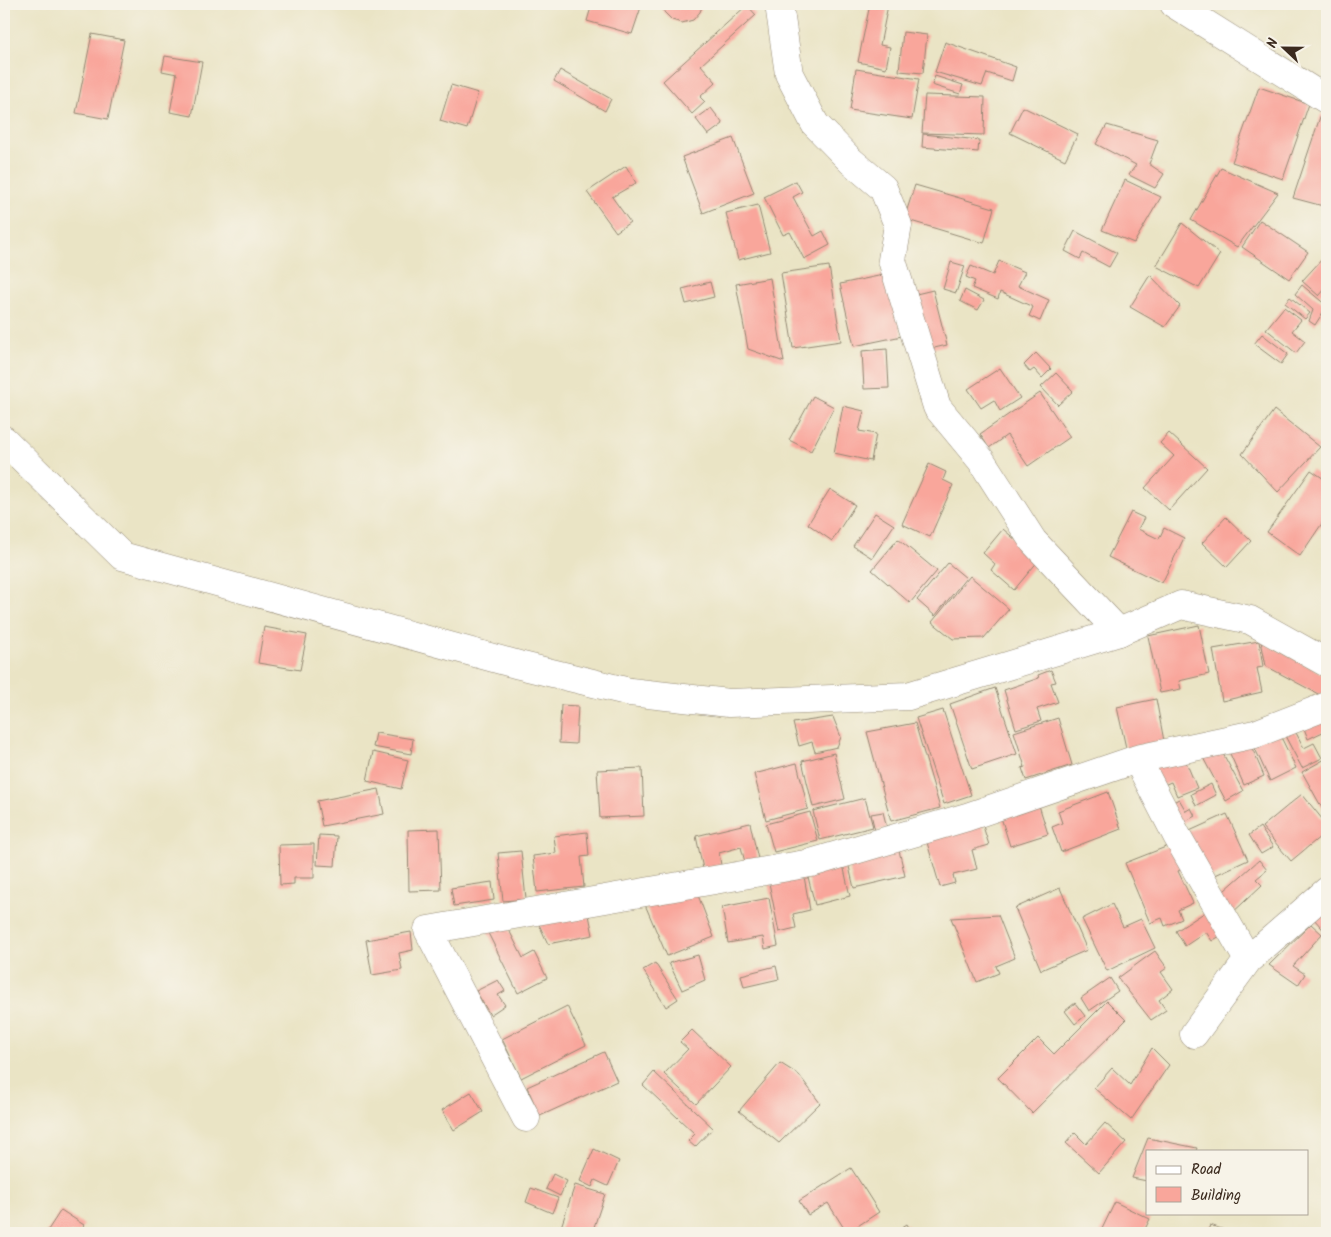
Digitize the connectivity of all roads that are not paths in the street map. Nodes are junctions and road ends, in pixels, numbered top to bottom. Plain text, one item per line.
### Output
1 (779, 4) edge
2 (1174, 4) edge
3 (1327, 100) edge
4 (4, 440) edge
5 (1119, 632) junction
6 (1327, 663) edge
7 (1327, 706) edge
8 (1137, 759) junction
9 (1327, 891) edge
10 (1248, 960) junction
11 (1194, 1034) dead end
12 (526, 1118) dead end

1 - 5 street
2 - 3 street
4 - 5 street
5 - 6 street
7 - 8 street
8 - 10 street
8 - 12 street
9 - 10 street
10 - 11 street

